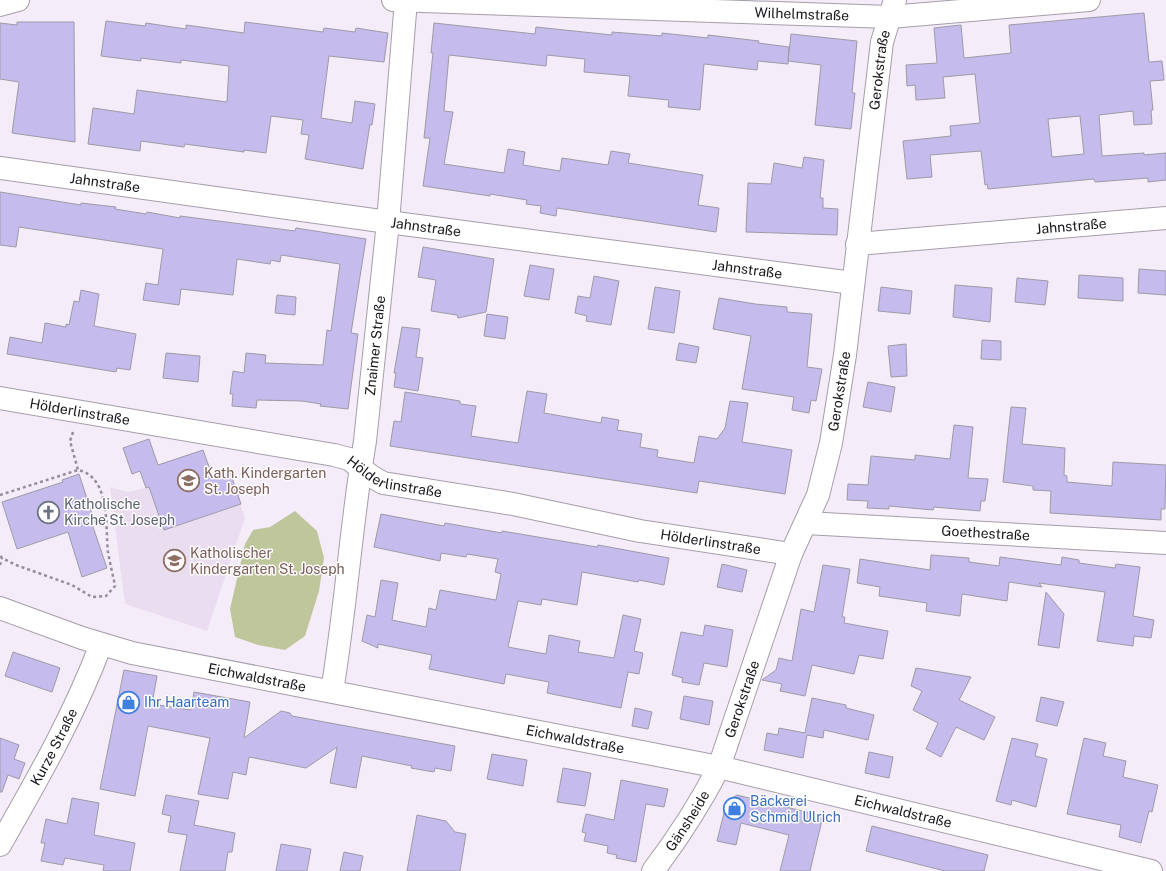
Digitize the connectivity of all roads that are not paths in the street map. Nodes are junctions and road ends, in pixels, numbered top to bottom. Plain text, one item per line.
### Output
1 (18, 0) edge
2 (394, 0) edge
3 (406, 0) edge
4 (1089, 0) edge
5 (0, 5) edge
6 (893, 8) edge
7 (0, 168) edge
8 (1166, 218) edge
9 (388, 222) junction
10 (857, 244) junction
11 (853, 283) junction
12 (0, 398) edge
13 (360, 468) junction
14 (806, 523) junction
15 (1166, 543) edge
16 (791, 554) junction
17 (0, 608) edge
18 (101, 644) junction
19 (332, 691) junction
20 (719, 767) junction
21 (0, 845) edge
22 (653, 871) edge
23 (1152, 871) edge

1 - 5 street
2 - 3 street, Wilhelmstraße
3 - 6 street, Wilhelmstraße
3 - 9 street, Znaimer Straße
4 - 6 street, Wilhelmstraße
6 - 10 street, Gerokstraße
7 - 9 street, Jahnstraße
8 - 10 street, Jahnstraße
9 - 11 street, Jahnstraße
9 - 13 street, Znaimer Straße
10 - 11 street, Gerokstraße
11 - 14 street, Gerokstraße
12 - 13 street, Hölderlinstraße
13 - 16 street, Hölderlinstraße
13 - 19 street, Znaimer Straße
14 - 15 street, Goethestraße
14 - 16 street, Gerokstraße
16 - 20 street, Gerokstraße
17 - 18 street, Eichwaldstraße
18 - 19 street, Eichwaldstraße
18 - 21 street, Kurze Straße
19 - 20 street, Eichwaldstraße
20 - 22 street, Gänsheide
20 - 23 street, Eichwaldstraße

